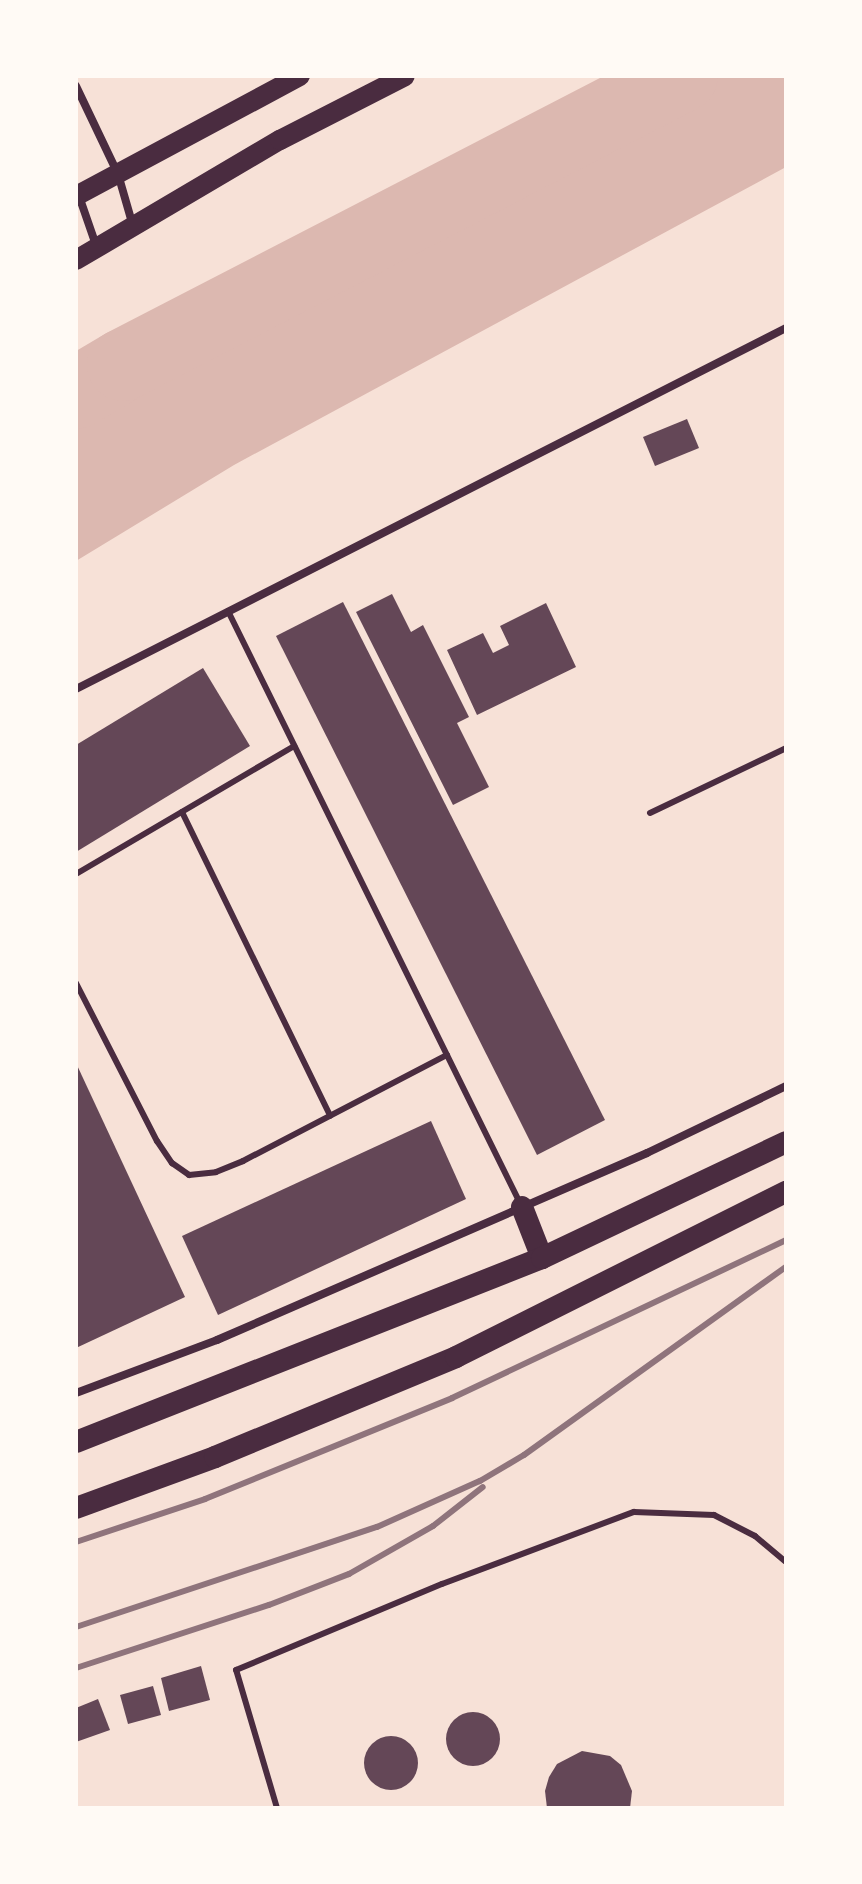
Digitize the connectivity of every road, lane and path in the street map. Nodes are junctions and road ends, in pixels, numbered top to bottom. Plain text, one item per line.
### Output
1 (300, 76) edge
2 (405, 76) edge
3 (76, 86) edge
4 (118, 174) junction
5 (77, 193) edge
6 (133, 227) junction
7 (97, 248) junction
8 (76, 260) edge
9 (786, 330) edge
10 (228, 611) junction
11 (76, 689) edge
12 (294, 746) junction
13 (786, 748) edge
14 (182, 812) junction
15 (650, 813) dead end
16 (76, 874) edge
17 (76, 983) edge
18 (447, 1055) junction
19 (786, 1086) edge
20 (330, 1116) junction
21 (786, 1142) edge
22 (786, 1192) edge
23 (522, 1207) junction
24 (542, 1258) junction
25 (76, 1393) edge
26 (76, 1442) edge
27 (76, 1508) edge
28 (786, 1562) edge
29 (277, 1808) edge

1 - 4 main road
2 - 6 main road
3 - 4 street
4 - 5 main road
4 - 6 street
5 - 7 street
6 - 7 main road
7 - 8 main road
9 - 10 street
10 - 11 street
10 - 12 lane
12 - 14 lane
12 - 18 lane
13 - 15 lane
14 - 16 lane
14 - 20 lane
17 - 20 lane
18 - 20 lane
18 - 23 lane
19 - 23 street
21 - 24 highway
22 - 27 highway
23 - 24 highway
23 - 25 street
24 - 26 highway
28 - 29 lane

